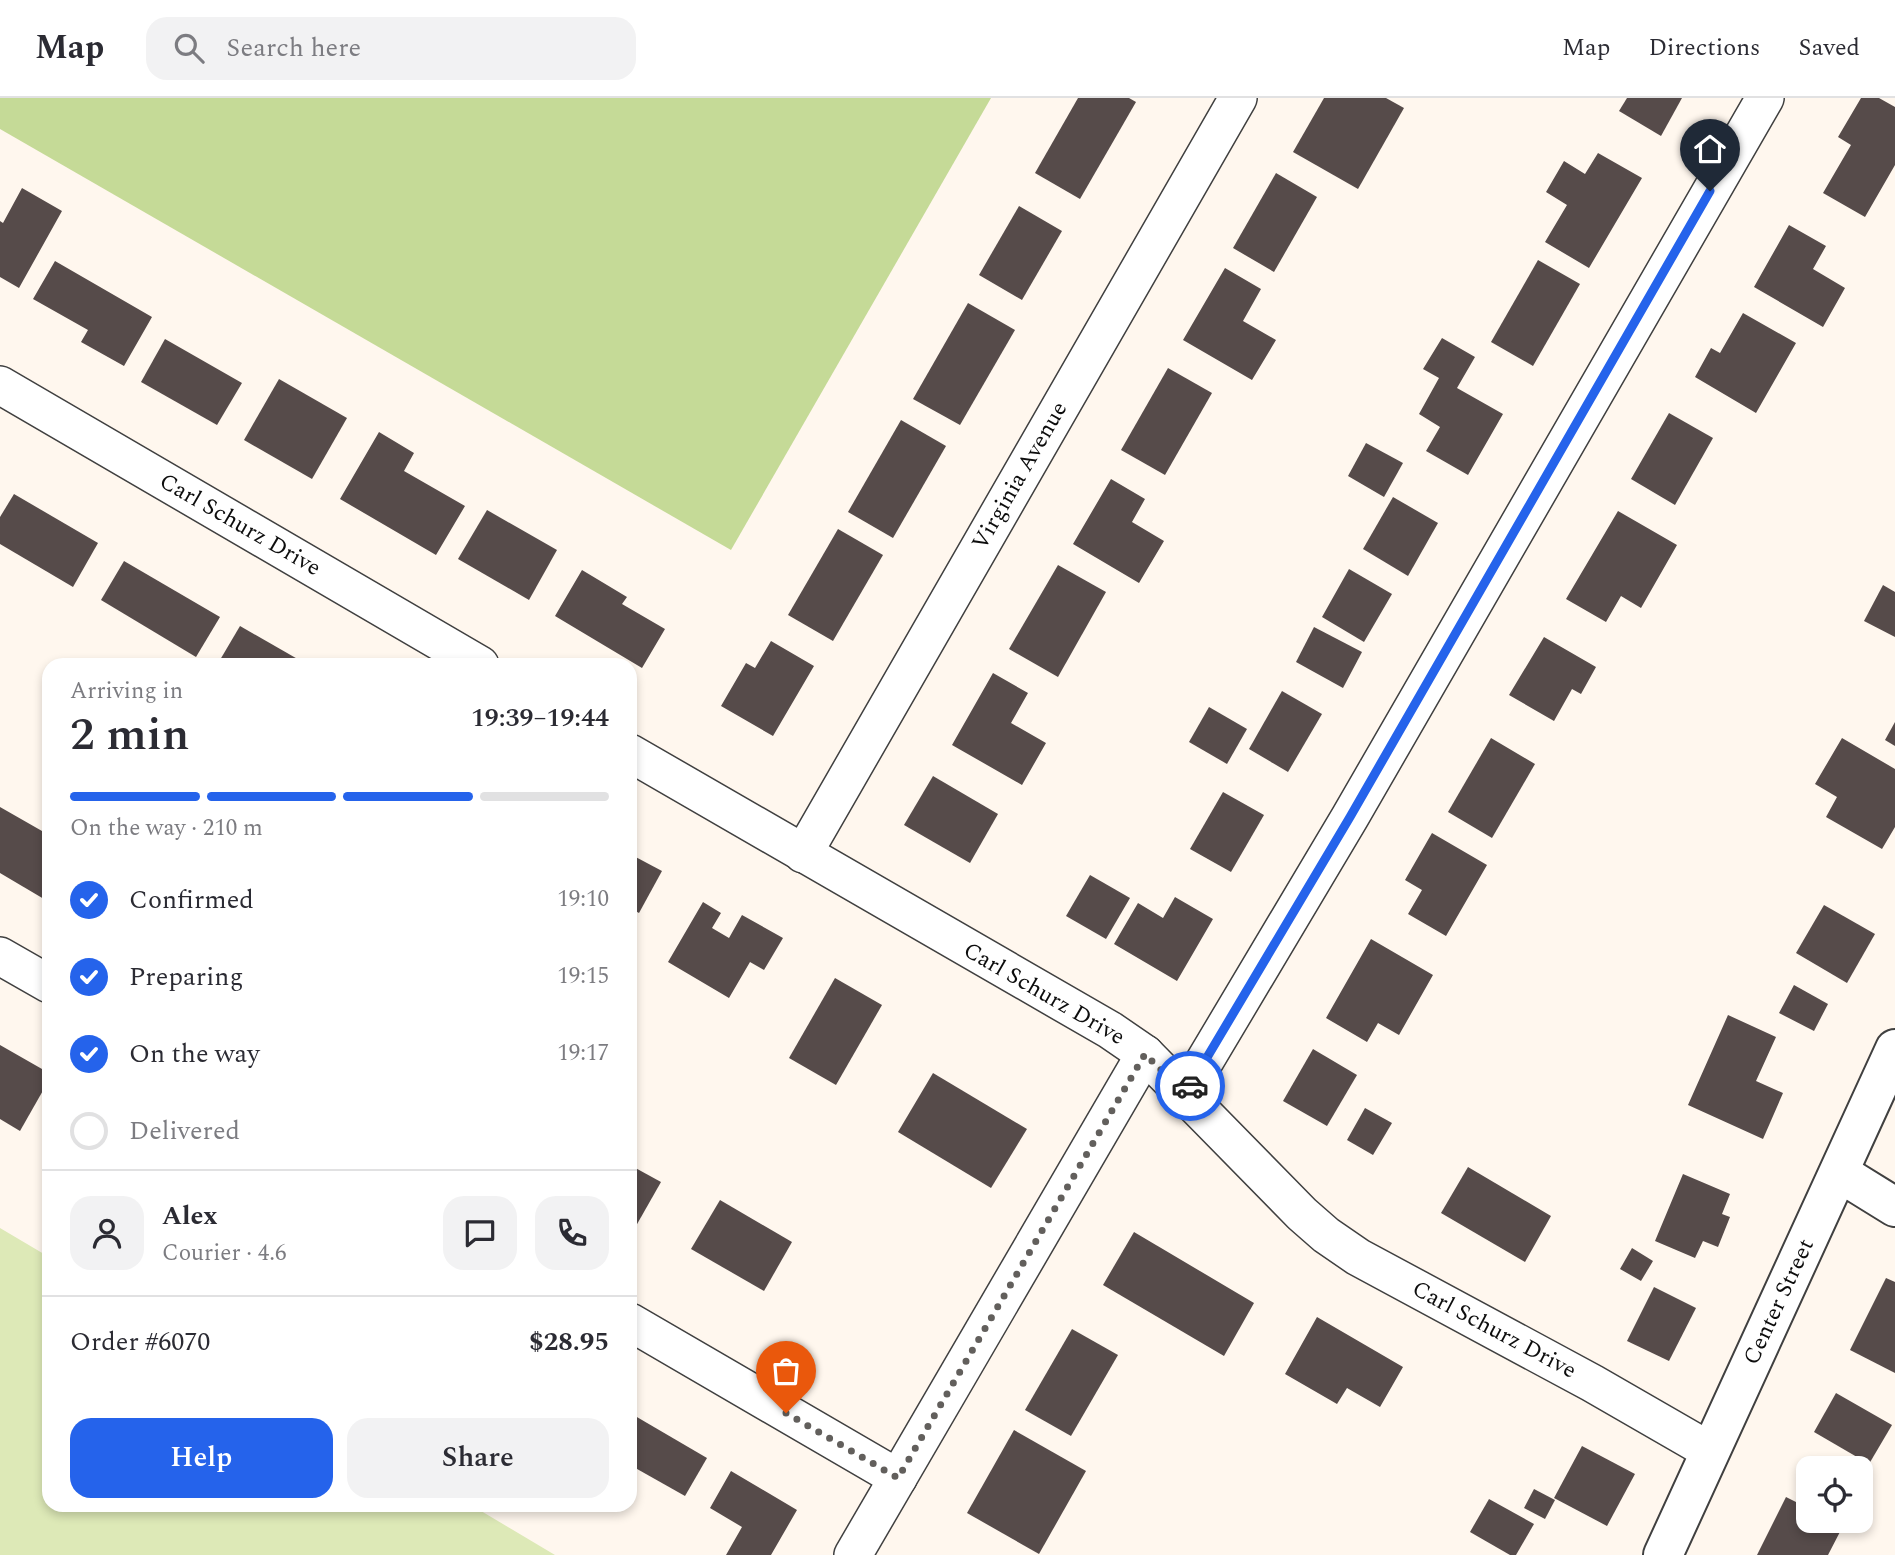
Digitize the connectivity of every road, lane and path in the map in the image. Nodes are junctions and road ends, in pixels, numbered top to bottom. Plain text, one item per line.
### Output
1 (1238, 98) edge
2 (1765, 98) edge
3 (0, 385) edge
4 (468, 658) edge
5 (637, 757) edge
6 (803, 855) junction
7 (0, 956) edge
8 (42, 980) edge
9 (1895, 1049) edge
10 (1145, 1054) junction
11 (1185, 1094) junction
12 (1840, 1172) junction
13 (1895, 1207) edge
14 (637, 1326) edge
15 (1710, 1451) junction
16 (898, 1478) junction
17 (853, 1555) edge
18 (1663, 1555) edge

1 - 6 street, Virginia Avenue
2 - 11 street
3 - 4 street, Carl Schurz Drive
5 - 6 street, Carl Schurz Drive
6 - 10 street, Carl Schurz Drive
7 - 8 street
9 - 12 street, Center Street
10 - 11 street, Carl Schurz Drive
10 - 16 street
11 - 15 street, Carl Schurz Drive
12 - 13 street
12 - 15 street, Center Street
14 - 16 street
15 - 18 street, Center Street
16 - 17 street

